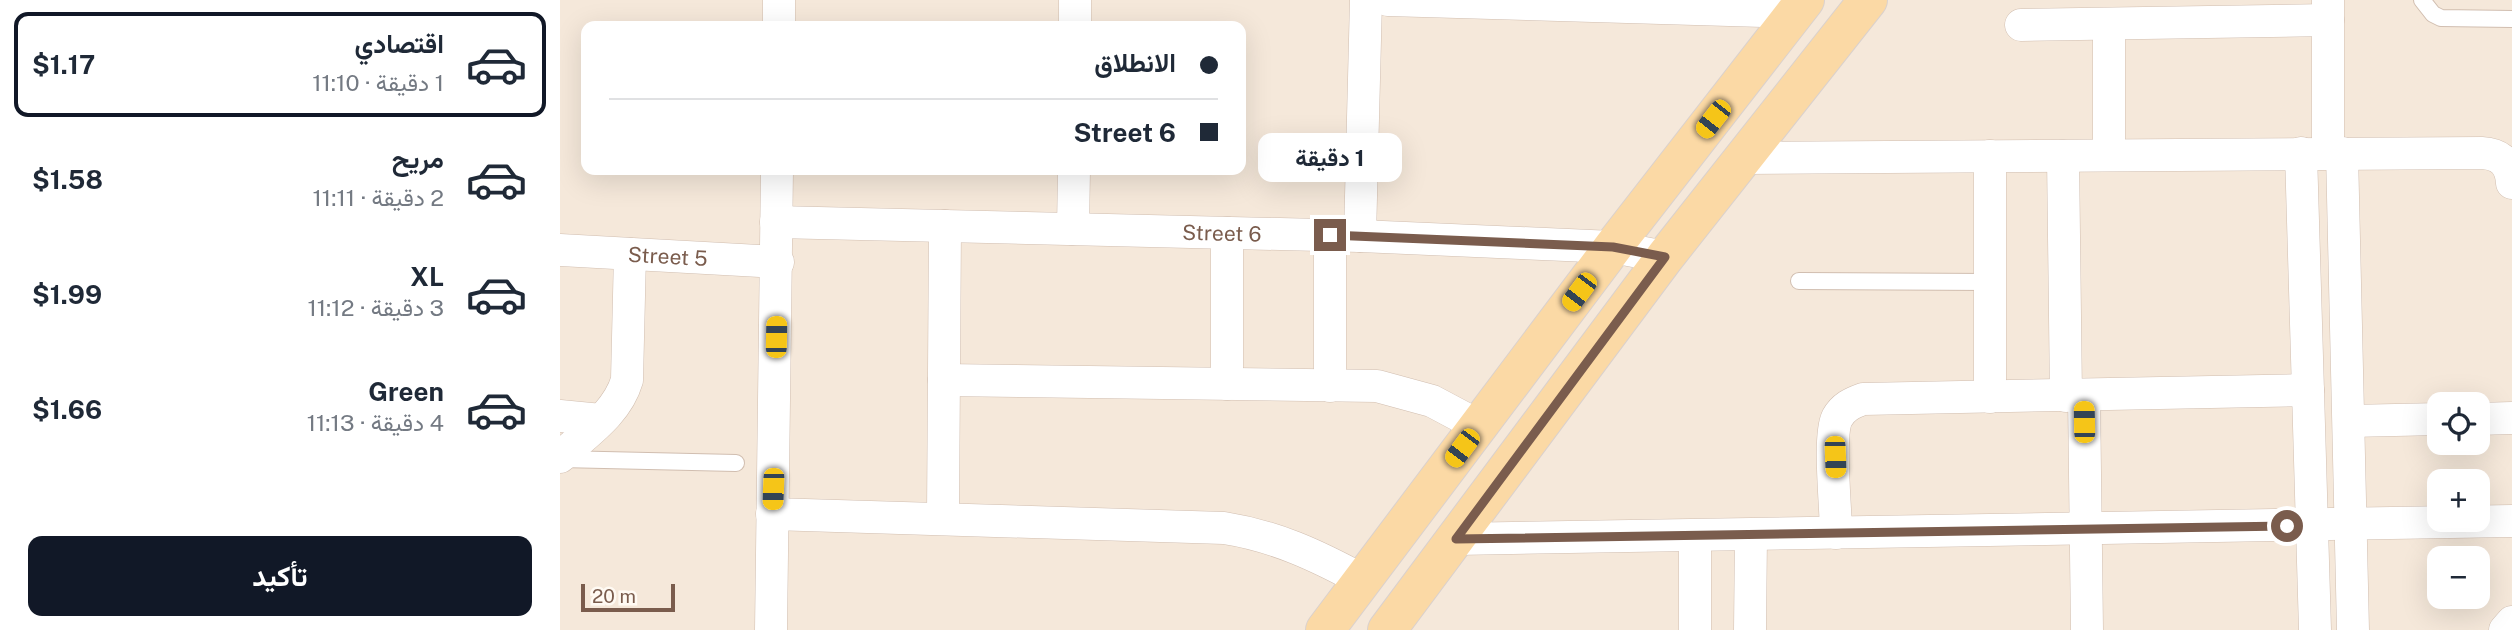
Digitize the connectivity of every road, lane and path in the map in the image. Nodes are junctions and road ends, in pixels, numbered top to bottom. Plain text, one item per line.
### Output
1 (779, 0) edge
2 (1075, 0) edge
3 (1366, 0) edge
4 (1388, 0) edge
5 (1868, 0) edge
6 (2422, 0) edge
7 (1494, 1) edge
8 (1800, 6) edge
9 (2328, 10) edge
10 (2512, 19) edge
11 (779, 21) edge
12 (1075, 21) edge
13 (2109, 24) junction
14 (2021, 25) dead end
15 (2324, 153) junction
16 (2109, 155) junction
17 (1990, 156) junction
18 (2063, 156) junction
19 (1742, 158) junction
20 (777, 175) edge
21 (1074, 175) edge
22 (2512, 183) edge
23 (776, 222) junction
24 (945, 226) junction
25 (1073, 229) junction
26 (1227, 233) junction
27 (1345, 236) junction
28 (1613, 247) junction
29 (560, 250) edge
30 (630, 254) junction
31 (1665, 257) junction
32 (778, 262) junction
33 (1799, 281) dead end
34 (1990, 282) junction
35 (944, 380) junction
36 (1227, 384) junction
37 (1330, 386) junction
38 (2308, 390) junction
39 (2075, 395) junction
40 (1990, 397) junction
41 (560, 416) edge
42 (2512, 418) edge
43 (2427, 419) edge
44 (2490, 419) edge
45 (601, 420) junction
46 (2350, 421) junction
47 (1479, 426) junction
48 (560, 458) edge
49 (736, 463) dead end
50 (772, 514) junction
51 (943, 518) junction
52 (2512, 520) edge
53 (2351, 525) junction
54 (2312, 526) junction
55 (2086, 529) junction
56 (1836, 533) junction
57 (1751, 534) junction
58 (1695, 536) junction
59 (1456, 539) junction
60 (1362, 580) junction
61 (2512, 622) edge
62 (771, 630) edge
63 (1325, 630) edge
64 (1387, 630) edge
65 (1695, 630) edge
66 (1750, 630) edge
67 (2087, 630) edge
68 (2315, 630) edge
69 (2353, 630) edge
70 (2505, 630) edge

1 - 11 street
2 - 12 street
3 - 27 street
4 - 7 street
5 - 19 main road
6 - 10 lane
7 - 8 street
8 - 28 main road
9 - 13 street
9 - 15 street
13 - 14 street
13 - 16 street
15 - 16 street
15 - 22 street
15 - 38 street
15 - 46 street
16 - 18 street
17 - 18 street
17 - 19 street
17 - 34 street
18 - 39 street
19 - 31 main road
20 - 23 street
21 - 25 street
23 - 24 street, Street 6
23 - 32 street
24 - 25 street, Street 6
24 - 35 street
25 - 26 street, Street 6
26 - 27 street, Street 6
26 - 36 street
27 - 28 street, Street 6
27 - 37 street
28 - 31 street, Street 6
28 - 47 main road
29 - 30 street, Street 5
30 - 32 street, Street 5
30 - 45 street
31 - 59 main road
32 - 50 street
33 - 34 lane
34 - 40 street
35 - 36 street
35 - 51 street
36 - 37 street
37 - 47 street
38 - 39 street
38 - 54 street
39 - 40 street
39 - 55 street
40 - 56 street
41 - 45 street
42 - 44 street
43 - 46 street
45 - 48 street
46 - 53 street
47 - 60 main road
48 - 49 lane
50 - 51 street
50 - 62 street
51 - 60 street
52 - 53 street
53 - 54 street
53 - 69 street
54 - 55 street
54 - 68 street
55 - 56 street
55 - 67 street
56 - 57 street
57 - 58 street
57 - 66 street
58 - 59 street
58 - 65 street
59 - 64 main road
60 - 63 main road
61 - 70 street

